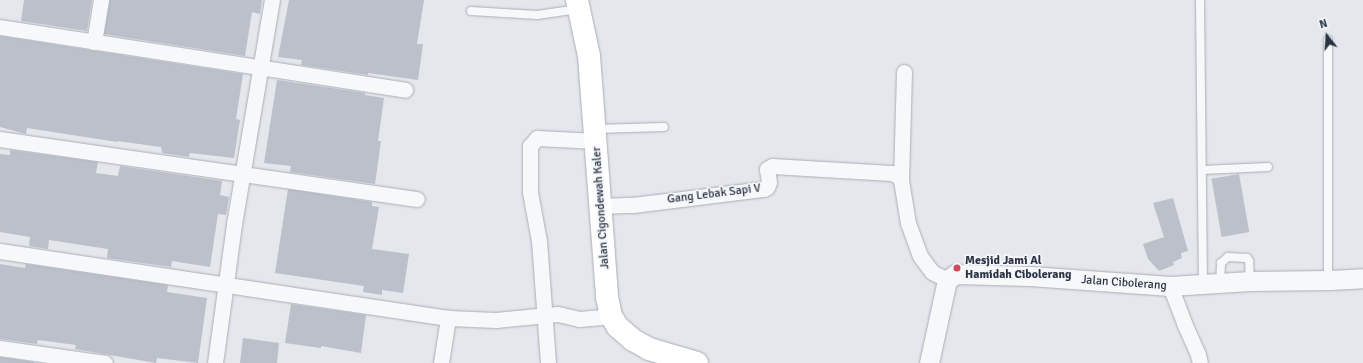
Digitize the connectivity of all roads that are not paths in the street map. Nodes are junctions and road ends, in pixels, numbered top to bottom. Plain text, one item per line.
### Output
1 (101, 0) edge
2 (272, 0) edge
3 (1200, 0) edge
4 (579, 4) edge
5 (471, 10) dead end
6 (0, 27) edge
7 (1328, 40) dead end
8 (94, 42) junction
9 (260, 67) junction
10 (904, 72) dead end
11 (405, 90) dead end
12 (664, 127) dead end
13 (595, 135) junction
14 (0, 139) edge
15 (1268, 167) dead end
16 (1202, 170) junction
17 (243, 172) junction
18 (901, 180) junction
19 (417, 199) dead end
20 (600, 206) junction
21 (0, 251) edge
22 (1363, 278) edge
23 (947, 280) junction
24 (1330, 280) junction
25 (1250, 281) junction
26 (1212, 283) junction
27 (226, 285) junction
28 (1170, 286) junction
29 (546, 316) junction
30 (611, 316) junction
31 (448, 318) junction
32 (0, 348) edge
33 (106, 363) edge
34 (215, 363) edge
35 (441, 363) edge
36 (548, 363) edge
37 (696, 363) edge
38 (929, 363) edge
39 (1200, 363) edge

1 - 8 street
2 - 9 street
3 - 16 lane
4 - 5 lane
4 - 13 main road, Jalan Cigondewah Kaler
6 - 8 street
7 - 24 lane
8 - 9 street
9 - 11 street
9 - 17 street
10 - 18 street
12 - 13 lane
13 - 20 main road, Jalan Cigondewah Kaler
13 - 29 street
14 - 17 street
15 - 16 lane
16 - 26 lane
17 - 19 street
17 - 27 street
18 - 20 street, Gang Lebak Sapi V
18 - 23 street
20 - 30 main road, Jalan Cigondewah Kaler
21 - 27 street
22 - 24 street, Jalan Cibolerang
23 - 28 street, Jalan Cibolerang
23 - 38 street
24 - 25 street, Jalan Cibolerang
25 - 26 street, Jalan Cibolerang
25 - 26 lane
26 - 28 street, Jalan Cibolerang
27 - 31 street
27 - 34 street
28 - 39 street
29 - 30 street
29 - 31 street
29 - 36 street
30 - 37 main road, Jalan Cigondewah Kaler
31 - 35 street
32 - 33 street

